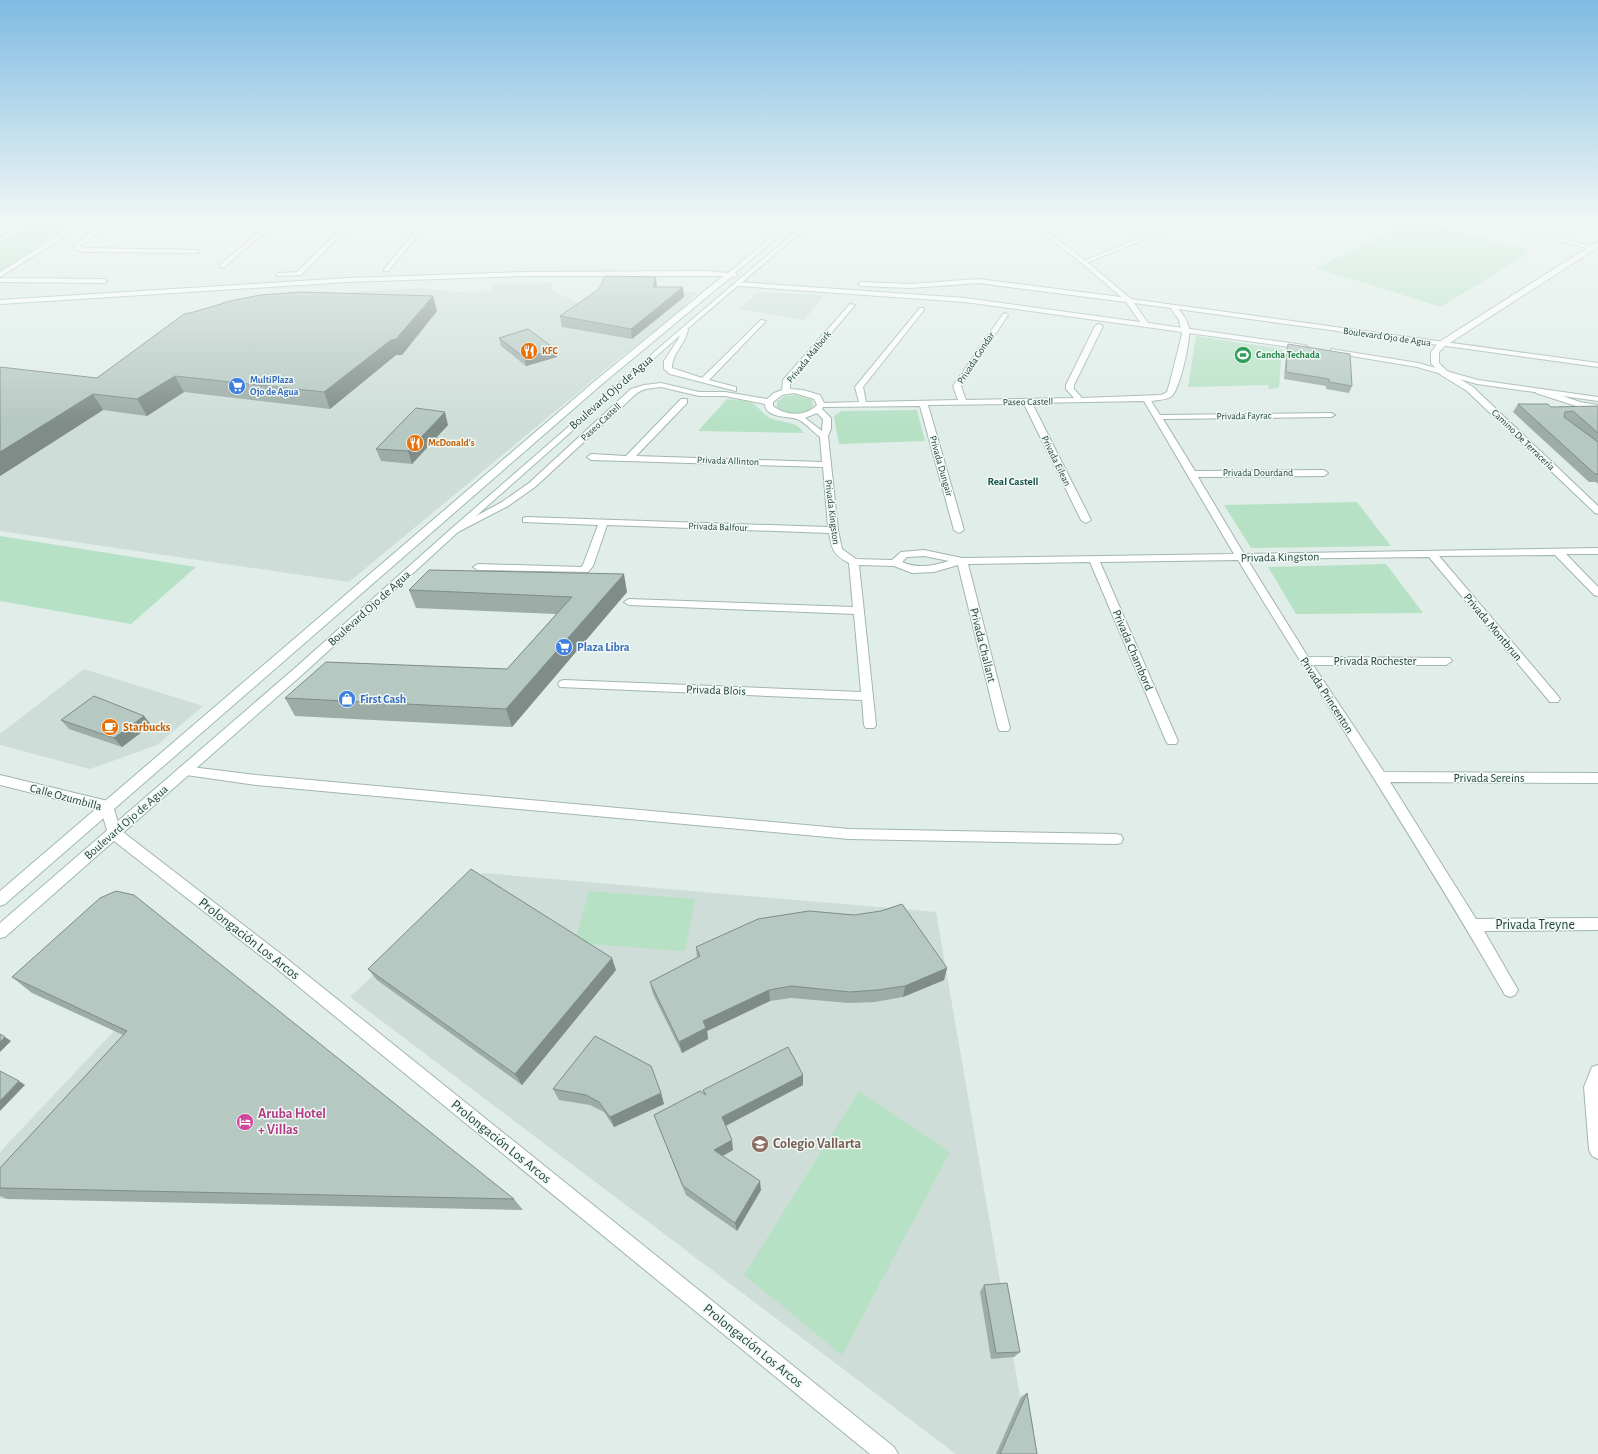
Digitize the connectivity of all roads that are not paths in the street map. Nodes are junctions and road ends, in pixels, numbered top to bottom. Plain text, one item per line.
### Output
1 (226, 289) edge
2 (324, 289) edge
3 (713, 289) edge
4 (732, 289) edge
5 (841, 289) edge
6 (1040, 289) edge
7 (1115, 289) edge
8 (1528, 289) edge
9 (197, 291) junction
10 (193, 297) junction
11 (1128, 300) junction
12 (0, 302) edge
13 (852, 305) dead end
14 (1172, 306) junction
15 (922, 309) dead end
16 (0, 310) edge
17 (1005, 316) dead end
18 (763, 321) dead end
19 (1146, 325) junction
20 (1099, 326) dead end
21 (684, 329) junction
22 (1187, 331) junction
23 (1442, 344) junction
24 (1310, 348) edge
25 (1326, 350) edge
26 (1598, 365) edge
27 (1444, 373) junction
28 (703, 381) junction
29 (1539, 391) junction
30 (786, 392) junction
31 (1598, 398) edge
32 (1146, 399) junction
33 (684, 400) dead end
34 (771, 400) junction
35 (1081, 401) junction
36 (1027, 402) junction
37 (923, 403) junction
38 (963, 403) junction
39 (863, 404) junction
40 (819, 407) junction
41 (1598, 407) edge
42 (1330, 415) dead end
43 (798, 416) junction
44 (1158, 417) junction
45 (824, 436) junction
46 (591, 457) dead end
47 (630, 458) junction
48 (827, 465) junction
49 (1324, 473) dead end
50 (1192, 474) junction
51 (1598, 512) edge
52 (526, 520) dead end
53 (1086, 520) dead end
54 (603, 524) junction
55 (455, 530) junction
56 (833, 530) junction
57 (959, 530) dead end
58 (1598, 551) edge
59 (1558, 552) junction
60 (1432, 554) junction
61 (1241, 557) junction
62 (1094, 560) junction
63 (962, 561) junction
64 (854, 562) junction
65 (895, 563) junction
66 (478, 567) dead end
67 (1598, 593) edge
68 (629, 602) dead end
69 (859, 611) junction
70 (1305, 661) junction
71 (1446, 661) dead end
72 (564, 684) dead end
73 (868, 696) junction
74 (1554, 699) dead end
75 (870, 725) dead end
76 (1004, 728) dead end
77 (1172, 741) dead end
78 (183, 771) junction
79 (1380, 777) junction
80 (1598, 778) edge
81 (0, 780) edge
82 (107, 806) junction
83 (114, 832) junction
84 (1116, 839) dead end
85 (0, 900) edge
86 (1598, 924) edge
87 (1472, 925) junction
88 (0, 932) edge
89 (1510, 990) dead end
90 (1598, 1073) edge
91 (1598, 1150) edge
92 (887, 1454) edge

1 - 9 street
2 - 10 street
3 - 82 street, Boulevard Ojo de Agua
4 - 21 street, Boulevard Ojo de Agua
5 - 19 street
6 - 11 street, Boulevard Ojo de Agua
7 - 11 street
8 - 23 street
9 - 10 street
9 - 12 street
10 - 16 street
11 - 14 street, Boulevard Ojo de Agua
11 - 19 street
13 - 30 street, Privada Malbork
14 - 22 street
14 - 23 street, Boulevard Ojo de Agua
15 - 39 street
17 - 38 street, Privada Gondar
18 - 28 street
19 - 22 street
20 - 35 street
21 - 28 street
21 - 55 street, Boulevard Ojo de Agua
22 - 24 street
22 - 32 street, Paseo Castell
23 - 26 street, Boulevard Ojo de Agua
23 - 27 street
25 - 27 street, Boulevard Ojo de Agua
27 - 29 street, Boulevard Ojo de Agua
27 - 51 street, Camino De Terracería
28 - 34 street
29 - 31 street, Boulevard Ojo de Agua
29 - 41 street
30 - 34 street
30 - 40 street
32 - 35 street, Paseo Castell
32 - 44 street, Privada Princenton
33 - 47 street
34 - 43 street
34 - 55 street, Paseo Castell
35 - 36 street, Paseo Castell
36 - 38 street, Paseo Castell
36 - 53 street, Privada Eilean
37 - 38 street, Paseo Castell
37 - 39 street, Paseo Castell
37 - 57 street, Privada Dungair
39 - 40 street, Paseo Castell
40 - 43 street, Paseo Castell
40 - 45 street, Privada Kingston
42 - 44 street, Privada Fayrac
43 - 45 street
44 - 50 street, Privada Princenton
45 - 48 street, Privada Kingston
46 - 47 street, Privada Allinton
47 - 48 street, Privada Allinton
48 - 56 street, Privada Kingston
49 - 50 street, Privada Dourdand
50 - 61 street, Privada Princenton
52 - 54 street, Privada Balfour
54 - 56 street, Privada Balfour
54 - 66 street
55 - 78 street, Boulevard Ojo de Agua
56 - 64 street, Privada Kingston
58 - 59 street, Privada Kingston
59 - 60 street, Privada Kingston
59 - 67 street
60 - 61 street, Privada Kingston
60 - 74 street, Privada Montbrun
61 - 62 street, Privada Kingston
61 - 70 street, Privada Princenton
62 - 63 street, Privada Kingston
62 - 77 street, Privada Chambord
63 - 65 street, Privada Kingston
63 - 65 street, Privada Kingston
63 - 76 street, Privada Challant
64 - 65 street, Privada Kingston
64 - 69 street
68 - 69 street
69 - 73 street
70 - 71 street, Privada Rochester
70 - 79 street, Privada Princenton
72 - 73 street, Privada Blois
73 - 75 street
78 - 83 street, Boulevard Ojo de Agua
78 - 84 street
79 - 80 street, Privada Sereins
79 - 87 street, Privada Princenton
81 - 82 street, Calle Ozumbilla
82 - 83 street, Calle Ozumbilla
82 - 85 street, Boulevard Ojo de Agua
83 - 88 street, Boulevard Ojo de Agua
83 - 92 street, Prolongación Los Arcos
86 - 87 street, Privada Treyne
87 - 89 street, Privada Princenton
90 - 91 street

